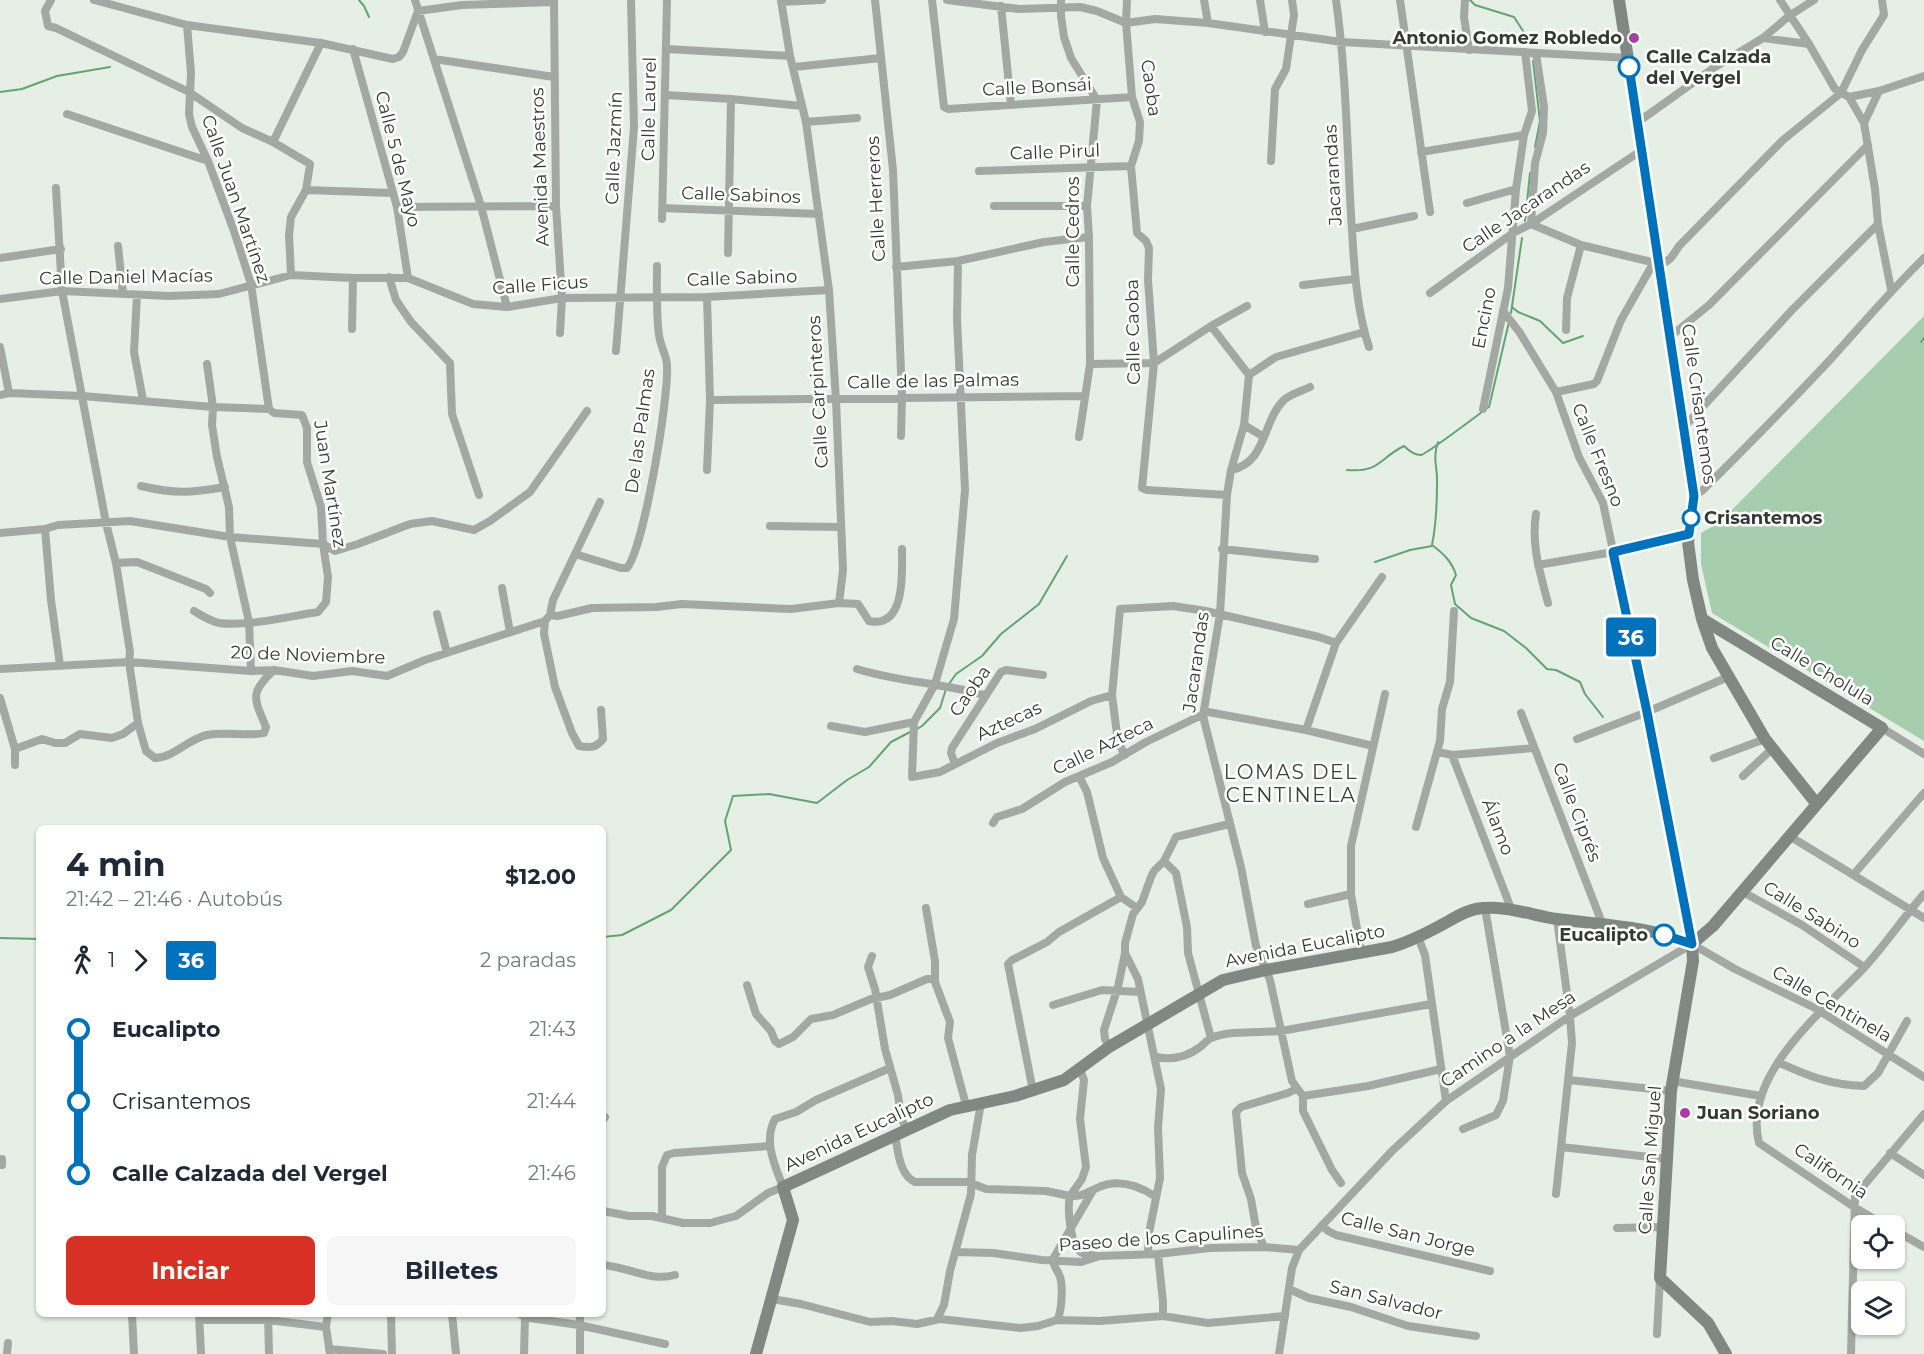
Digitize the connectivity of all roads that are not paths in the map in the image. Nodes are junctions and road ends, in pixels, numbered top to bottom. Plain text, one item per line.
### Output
1 (51, 0) edge
2 (94, 0) edge
3 (415, 0) edge
4 (631, 0) edge
5 (667, 0) edge
6 (822, 0) edge
7 (875, 0) edge
8 (932, 0) edge
9 (947, 0) edge
10 (1127, 0) edge
11 (1204, 0) edge
12 (1260, 0) edge
13 (1292, 0) edge
14 (1336, 0) edge
15 (1400, 0) edge
16 (1465, 0) edge
17 (1619, 0) edge
18 (1780, 0) edge
19 (1814, 0) edge
20 (1882, 0) edge
21 (554, 1) edge
22 (781, 1) edge
23 (1061, 4) edge
24 (1001, 6) junction
25 (418, 11) junction
26 (1789, 16) junction
27 (1126, 23) junction
28 (1208, 23) junction
29 (187, 26) junction
30 (1265, 32) junction
31 (1292, 36) junction
32 (1763, 38) junction
33 (1342, 42) junction
34 (321, 43) junction
35 (1809, 44) junction
36 (1406, 46) junction
37 (353, 49) junction
38 (666, 49) junction
39 (1469, 50) junction
40 (1525, 52) junction
41 (1536, 53) junction
42 (790, 56) junction
43 (881, 58) junction
44 (1628, 58) junction
45 (434, 59) junction
46 (794, 67) junction
47 (1924, 76) edge
48 (554, 77) junction
49 (1879, 91) junction
50 (189, 92) junction
51 (666, 95) junction
52 (1845, 95) junction
53 (1132, 97) junction
54 (731, 99) junction
55 (1097, 100) junction
56 (1011, 105) junction
57 (802, 106) junction
58 (66, 114) dead end
59 (857, 118) dead end
60 (806, 122) junction
61 (1638, 122) junction
62 (1864, 123) junction
63 (1524, 135) junction
64 (273, 142) junction
65 (1868, 145) junction
66 (1642, 150) junction
67 (1421, 153) junction
68 (208, 161) junction
69 (1271, 161) dead end
70 (1131, 166) junction
71 (1089, 167) junction
72 (979, 171) dead end
73 (56, 188) dead end
74 (1516, 189) junction
75 (306, 190) junction
76 (393, 193) junction
77 (1467, 202) dead end
78 (481, 206) junction
79 (556, 206) junction
80 (994, 206) dead end
81 (1087, 206) junction
82 (397, 207) junction
83 (663, 208) junction
84 (729, 211) junction
85 (1430, 212) dead end
86 (819, 214) junction
87 (1134, 216) joint
88 (1414, 216) dead end
89 (662, 219) dead end
90 (1531, 224) junction
91 (1878, 224) junction
92 (1352, 228) junction
93 (1513, 233) junction
94 (1089, 237) junction
95 (118, 246) dead end
96 (1581, 246) junction
97 (61, 249) junction
98 (728, 253) dead end
99 (0, 256) edge
100 (1924, 258) edge
101 (958, 261) junction
102 (1657, 263) junction
103 (657, 266) dead end
104 (896, 267) junction
105 (291, 274) junction
106 (389, 277) junction
107 (353, 278) junction
108 (408, 278) junction
109 (1355, 279) junction
110 (251, 284) junction
111 (1303, 285) dead end
112 (1891, 289) junction
113 (829, 290) junction
114 (62, 291) junction
115 (123, 293) junction
116 (1430, 293) dead end
117 (137, 295) junction
118 (622, 297) junction
119 (657, 297) junction
120 (707, 297) junction
121 (562, 298) junction
122 (0, 299) edge
123 (1247, 306) dead end
124 (507, 307) junction
125 (1503, 311) junction
126 (1211, 326) junction
127 (352, 329) dead end
128 (1566, 330) dead end
129 (1364, 332) junction
130 (560, 333) dead end
131 (1671, 336) junction
132 (0, 347) edge
133 (1369, 347) dead end
134 (616, 351) dead end
135 (1154, 363) junction
136 (207, 364) dead end
137 (1089, 364) junction
138 (1249, 375) junction
139 (1310, 387) dead end
140 (1556, 392) junction
141 (4, 394) edge
142 (82, 396) junction
143 (961, 396) junction
144 (1085, 396) junction
145 (902, 398) junction
146 (143, 400) junction
147 (710, 400) junction
148 (836, 400) junction
149 (213, 407) junction
150 (269, 409) junction
151 (1483, 409) dead end
152 (586, 411) dead end
153 (1244, 425) junction
154 (1684, 427) junction
155 (901, 436) dead end
156 (1079, 437) dead end
157 (1264, 437) junction
158 (707, 470) dead end
159 (1231, 470) junction
160 (141, 486) dead end
161 (225, 487) junction
162 (479, 495) dead end
163 (1227, 495) junction
164 (1694, 496) junction
165 (600, 502) dead end
166 (1536, 514) dead end
167 (106, 523) junction
168 (770, 526) dead end
169 (841, 527) junction
170 (45, 529) junction
171 (0, 533) edge
172 (1689, 534) junction
173 (230, 537) junction
174 (323, 544) junction
175 (902, 549) dead end
176 (1222, 549) junction
177 (1613, 552) junction
178 (575, 554) junction
179 (1315, 559) dead end
180 (116, 563) junction
181 (1538, 565) junction
182 (1382, 577) dead end
183 (502, 588) dead end
184 (210, 593) dead end
185 (839, 603) junction
186 (1548, 603) dead end
187 (194, 611) dead end
188 (1454, 611) dead end
189 (437, 614) dead end
190 (1220, 614) junction
191 (548, 618) junction
192 (1702, 619) junction
193 (249, 622) junction
194 (510, 632) junction
195 (1336, 643) junction
196 (447, 653) junction
197 (129, 662) junction
198 (60, 665) junction
199 (0, 669) edge
200 (857, 669) dead end
201 (274, 670) junction
202 (251, 671) junction
203 (1043, 675) dead end
204 (1728, 677) junction
205 (935, 684) junction
206 (1385, 694) dead end
207 (1112, 695) junction
208 (984, 696) junction
209 (0, 698) edge
210 (601, 710) dead end
211 (1647, 712) junction
212 (1521, 713) dead end
213 (1203, 714) junction
214 (914, 722) junction
215 (138, 723) junction
216 (831, 726) dead end
217 (1881, 728) junction
218 (1306, 730) junction
219 (1577, 739) dead end
220 (1769, 743) junction
221 (1373, 746) junction
222 (1534, 748) junction
223 (15, 749) junction
224 (1437, 752) junction
225 (1924, 754) edge
226 (1125, 755) junction
227 (1452, 755) junction
228 (1714, 758) dead end
229 (955, 764) junction
230 (15, 765) dead end
231 (1078, 776) junction
232 (1743, 776) dead end
233 (1924, 793) edge
234 (1816, 804) junction
235 (993, 823) dead end
236 (1229, 824) junction
237 (1416, 827) dead end
238 (1791, 837) junction
239 (1164, 861) junction
240 (1854, 874) junction
241 (1743, 892) junction
242 (1351, 894) junction
243 (1924, 894) edge
244 (1120, 897) junction
245 (1308, 904) dead end
246 (926, 908) dead end
247 (1137, 908) junction
248 (1485, 908) junction
249 (1910, 910) junction
250 (1512, 911) junction
251 (1924, 918) edge
252 (1557, 919) junction
253 (1602, 923) junction
254 (1418, 937) junction
255 (1692, 944) junction
256 (1361, 952) junction
257 (1125, 953) junction
258 (872, 956) dead end
259 (1864, 967) junction
260 (1266, 970) junction
261 (934, 979) junction
262 (747, 985) dead end
263 (1116, 992) junction
264 (1140, 992) junction
265 (1200, 992) junction
266 (876, 998) junction
267 (1431, 1004) junction
268 (1053, 1005) dead end
269 (1820, 1011) junction
270 (1570, 1016) junction
271 (1907, 1021) dead end
272 (1148, 1024) junction
273 (1281, 1031) junction
274 (1211, 1038) junction
275 (1109, 1047) junction
276 (1888, 1054) junction
277 (1510, 1056) junction
278 (1155, 1057) junction
279 (1778, 1062) junction
280 (890, 1068) junction
281 (1080, 1069) junction
282 (1441, 1069) junction
283 (1924, 1077) edge
284 (1569, 1080) junction
285 (1672, 1086) junction
286 (1296, 1089) junction
287 (1033, 1091) junction
288 (1303, 1096) junction
289 (1761, 1096) junction
290 (1446, 1101) junction
291 (981, 1103) junction
292 (966, 1105) junction
293 (1924, 1114) edge
294 (1463, 1129) dead end
295 (900, 1132) junction
296 (770, 1146) junction
297 (1561, 1147) junction
298 (1890, 1152) junction
299 (1667, 1159) junction
300 (1085, 1172) junction
301 (1924, 1175) edge
302 (971, 1183) junction
303 (1341, 1183) dead end
304 (783, 1187) junction
305 (1096, 1189) junction
306 (1556, 1194) dead end
307 (1070, 1196) junction
308 (1156, 1197) junction
309 (1854, 1207) junction
310 (606, 1212) edge
311 (1867, 1215) edge
312 (662, 1218) junction
313 (1322, 1225) junction
314 (1663, 1227) junction
315 (1617, 1228) dead end
316 (1071, 1229) junction
317 (1905, 1236) edge
318 (1924, 1246) edge
319 (1264, 1247) junction
320 (1299, 1250) junction
321 (955, 1252) junction
322 (1148, 1252) junction
323 (1158, 1254) junction
324 (1100, 1256) junction
325 (1053, 1259) junction
326 (1073, 1262) junction
327 (606, 1266) edge
328 (1490, 1271) dead end
329 (675, 1275) dead end
330 (1060, 1276) junction
331 (1660, 1278) junction
332 (1289, 1289) junction
333 (772, 1299) junction
334 (1163, 1316) junction
335 (1285, 1316) junction
336 (132, 1317) edge
337 (200, 1317) edge
338 (268, 1317) edge
339 (328, 1317) edge
340 (391, 1317) edge
341 (452, 1317) edge
342 (522, 1317) edge
343 (533, 1317) edge
344 (580, 1317) edge
345 (937, 1319) junction
346 (1057, 1320) junction
347 (579, 1325) junction
348 (326, 1327) junction
349 (1657, 1334) dead end
350 (1476, 1336) dead end
351 (8, 1343) dead end
352 (665, 1344) dead end
353 (1282, 1351) edge
354 (329, 1352) edge
355 (7, 1354) edge
356 (134, 1354) edge
357 (201, 1354) edge
358 (268, 1354) edge
359 (383, 1354) edge
360 (392, 1354) edge
361 (456, 1354) edge
362 (524, 1354) edge
363 (580, 1354) edge
364 (756, 1354) edge
365 (1726, 1354) edge
366 (1851, 1354) edge

1 - 50 street
2 - 29 street
3 - 25 street
4 - 118 street, Calle Jazmín
5 - 38 street, Calle Laurel
6 - 22 street
7 - 43 street, Calle Herreros
8 - 56 street, Calle Bonsái
9 - 24 street
10 - 27 street, Caoba
11 - 28 street
12 - 30 street
13 - 31 street
14 - 33 street, Jacarandas
15 - 36 street
16 - 39 street
17 - 44 street, Calle Crisantemos
18 - 26 street
19 - 26 street
20 - 52 street
21 - 25 street
21 - 48 street, Avenida Maestros
22 - 42 street, Calle Carpinteros
23 - 24 street
23 - 27 street
23 - 55 street
24 - 56 street
25 - 37 street
25 - 45 street
26 - 32 street
26 - 35 street
27 - 28 street
27 - 53 street, Caoba
28 - 30 street
29 - 34 street
29 - 50 street
30 - 31 street
31 - 33 street
31 - 69 street
32 - 35 street
32 - 61 street
33 - 36 street
33 - 92 street, Jacarandas
34 - 37 street
34 - 64 street
35 - 52 street
36 - 39 street
36 - 67 street
37 - 76 street, Calle 5 de Mayo
38 - 42 street
38 - 51 street, Calle Laurel
39 - 40 street
40 - 41 street
40 - 63 street, Encino
41 - 44 street
41 - 90 street
42 - 46 street, Calle Carpinteros
43 - 46 street
43 - 104 street, Calle Herreros
44 - 61 street, Calle Crisantemos
45 - 48 street
45 - 78 street
46 - 57 street, Calle Carpinteros
47 - 49 street
48 - 79 street, Avenida Maestros
49 - 52 street
49 - 62 street
50 - 64 street
50 - 68 street, Calle Juan Martínez
51 - 54 street
51 - 83 street, Calle Laurel
52 - 62 street
52 - 102 street
53 - 55 street, Calle Bonsái
53 - 70 street, Caoba
54 - 57 street
54 - 84 street
55 - 56 street, Calle Bonsái
55 - 71 street, Calle Cedros
57 - 60 street, Calle Carpinteros
58 - 68 street
59 - 60 street
60 - 86 street, Calle Carpinteros
61 - 66 street, Calle Crisantemos
62 - 65 street
63 - 67 street
63 - 74 street, Encino
64 - 75 street
65 - 91 street
65 - 131 street
66 - 90 street, Calle Jacarandas
66 - 102 street, Calle Crisantemos
67 - 85 street
68 - 110 street, Calle Juan Martínez
70 - 71 street, Calle Pirul
70 - 87 street, Caoba
71 - 72 street, Calle Pirul
71 - 81 street, Calle Cedros
73 - 97 street
74 - 77 street
74 - 93 street, Encino
75 - 76 street
75 - 105 street
76 - 82 street, Calle 5 de Mayo
78 - 79 street
78 - 82 street
78 - 124 street
79 - 121 street, Avenida Maestros
80 - 81 street
81 - 94 street, Calle Cedros
82 - 108 street, Calle 5 de Mayo
83 - 84 street, Calle Sabinos
83 - 89 street, Calle Laurel
84 - 86 street, Calle Sabinos
84 - 98 street
86 - 113 street, Calle Carpinteros
87 - 135 street, Calle Caoba
88 - 92 street
90 - 93 street, Calle Jacarandas
90 - 96 street
91 - 112 street
91 - 154 street
92 - 109 street, Jacarandas
93 - 116 street, Calle Jacarandas
93 - 125 street, Encino
94 - 101 street
94 - 137 street, Calle Cedros
95 - 115 street
96 - 102 street
96 - 128 street
97 - 99 street
97 - 114 street
100 - 112 street
101 - 104 street
101 - 143 street
102 - 131 street, Calle Crisantemos
102 - 140 street
103 - 119 street, De las Palmas
104 - 145 street, Calle Herreros
105 - 107 street, Calle Ficus
105 - 110 street, Calle Ficus
106 - 107 street, Calle Ficus
106 - 108 street, Calle Ficus
106 - 162 street
107 - 127 street
108 - 124 street, Calle Ficus
109 - 111 street
109 - 129 street, Jacarandas
110 - 117 street, Calle Daniel Macías
110 - 150 street, Calle Juan Martínez
112 - 164 street
113 - 120 street, Calle Sabino
113 - 148 street, Calle Carpinteros
114 - 115 street, Calle Daniel Macías
114 - 122 street, Calle Daniel Macías
114 - 142 street
115 - 117 street, Calle Daniel Macías
117 - 146 street
118 - 119 street, Calle Ficus
118 - 121 street, Calle Ficus
118 - 134 street, Calle Jazmín
119 - 120 street, Calle Sabino
119 - 178 street, De las Palmas
120 - 147 street
121 - 124 street, Calle Ficus
121 - 130 street, Avenida Maestros
123 - 126 street
125 - 140 street, Calle Fresno
125 - 151 street, Encino
126 - 135 street
126 - 138 street
129 - 133 street, Jacarandas
129 - 138 street
131 - 154 street, Calle Crisantemos
132 - 141 street
135 - 137 street
135 - 163 street, Calle Caoba
136 - 149 street
137 - 144 street, Calle Cedros
138 - 153 street
139 - 157 street
140 - 177 street, Calle Fresno
141 - 142 street
142 - 146 street
142 - 167 street
143 - 144 street, Calle de las Palmas
143 - 145 street, Calle de las Palmas
143 - 205 street
144 - 156 street, Calle Cedros
145 - 148 street, Calle de las Palmas
145 - 155 street, Calle Herreros
146 - 149 street
147 - 148 street, Calle de las Palmas
147 - 158 street
148 - 169 street, Calle Carpinteros
149 - 150 street
149 - 161 street
150 - 174 street, Juan Martínez
152 - 174 street
153 - 157 street
153 - 159 street
154 - 164 street, Calle Crisantemos
157 - 159 street
159 - 163 street
160 - 161 street
161 - 173 street
163 - 176 street, Jacarandas
164 - 172 street, Calle Crisantemos
165 - 178 street
166 - 181 street
167 - 170 street
167 - 173 street
167 - 180 street
168 - 169 street
169 - 185 street, Calle Carpinteros
170 - 171 street
170 - 198 street
172 - 177 street
172 - 192 street, Calle Crisantemos
173 - 174 street
173 - 193 street
174 - 193 street, Juan Martínez
175 - 185 street
176 - 179 street
176 - 190 street, Jacarandas
177 - 181 street
177 - 211 street, Calle Fresno
178 - 191 street
180 - 184 street
180 - 197 street
181 - 186 street
182 - 195 street
183 - 194 street
185 - 191 street, 20 de Noviembre
187 - 193 street
188 - 224 street
189 - 196 street
190 - 195 street
190 - 207 street
190 - 213 street, Jacarandas
191 - 194 street, 20 de Noviembre
191 - 210 street
192 - 204 street, Calle Crisantemos
192 - 217 street, Calle Cholula
193 - 202 street
194 - 196 street, 20 de Noviembre
195 - 218 street
196 - 201 street, 20 de Noviembre
197 - 198 street, 20 de Noviembre
197 - 202 street, 20 de Noviembre
197 - 215 street
198 - 199 street, 20 de Noviembre
200 - 205 street, Aztecas
201 - 202 street, 20 de Noviembre
201 - 215 street
203 - 208 street, Caoba
204 - 211 street
204 - 220 street, Calle Crisantemos
205 - 208 street, Aztecas
205 - 214 street
206 - 221 street
207 - 226 street
207 - 229 street, Aztecas
208 - 229 street, Caoba
209 - 223 street
211 - 219 street
211 - 255 street, Calle Fresno
212 - 222 street, Calle Ciprés
213 - 218 street, Calle Azteca
213 - 226 street, Calle Azteca
213 - 236 street, Jacarandas
214 - 216 street
214 - 229 street, Aztecas
215 - 223 street
217 - 225 street, Calle Cholula
217 - 234 street
218 - 221 street, Calle Azteca
220 - 228 street
220 - 232 street
220 - 234 street, Calle Crisantemos
221 - 242 street
222 - 227 street
222 - 253 street, Calle Ciprés
223 - 230 street
224 - 227 street
224 - 237 street
226 - 231 street, Calle Azteca
227 - 250 street, Álamo
231 - 235 street, Calle Azteca
231 - 244 street
233 - 240 street
234 - 238 street, Camino a la Mesa
236 - 239 street
236 - 260 street, Jacarandas
238 - 240 street
238 - 241 street, Camino a la Mesa
239 - 247 street
239 - 265 street
240 - 249 street
241 - 255 street, Camino a la Mesa
241 - 259 street, Calle Sabino
242 - 245 street
242 - 256 street
243 - 249 street
244 - 247 street
244 - 287 street
246 - 261 street
247 - 257 street
248 - 250 street, Avenida Eucalipto
248 - 254 street, Avenida Eucalipto
248 - 277 street
249 - 251 street
249 - 259 street
250 - 252 street, Avenida Eucalipto
252 - 253 street, Avenida Eucalipto
252 - 270 street
253 - 255 street, Avenida Eucalipto
254 - 256 street, Avenida Eucalipto
254 - 267 street
255 - 269 street, Calle Centinela
255 - 270 street, Camino a la Mesa
255 - 285 street, Calle San Miguel
256 - 260 street, Avenida Eucalipto
257 - 263 street
257 - 264 street
258 - 266 street
259 - 269 street
260 - 265 street, Avenida Eucalipto
260 - 273 street, Jacarandas
261 - 266 street
261 - 292 street
262 - 266 street
263 - 264 street
263 - 268 street
263 - 275 street
264 - 272 street
265 - 272 street, Avenida Eucalipto
265 - 274 street
266 - 280 street
267 - 273 street
267 - 282 street
269 - 276 street, Calle Centinela
269 - 279 street
270 - 277 street, Camino a la Mesa
270 - 284 street
271 - 276 street
272 - 275 street, Avenida Eucalipto
272 - 278 street
273 - 274 street
273 - 286 street, Jacarandas
274 - 278 street
275 - 281 street, Avenida Eucalipto
276 - 279 street
276 - 283 street, Calle Centinela
277 - 290 street, Camino a la Mesa
277 - 294 street
278 - 308 street
279 - 289 street
280 - 295 street
280 - 296 street
281 - 287 street, Avenida Eucalipto
281 - 300 street
282 - 288 street
282 - 290 street
284 - 285 street
284 - 297 street
285 - 289 street
285 - 299 street, Calle San Miguel
286 - 288 street
286 - 319 street
287 - 291 street, Avenida Eucalipto
288 - 303 street
289 - 309 street, California
290 - 313 street, Camino a la Mesa
291 - 292 street, Avenida Eucalipto
291 - 302 street
292 - 295 street, Avenida Eucalipto
293 - 298 street
295 - 302 street
295 - 304 street, Avenida Eucalipto
296 - 304 street
296 - 312 street
297 - 299 street
297 - 306 street
298 - 301 street
298 - 309 street
299 - 314 street, Calle San Miguel
300 - 305 street
300 - 307 street
302 - 307 street
302 - 321 street
304 - 312 street
304 - 333 street
305 - 307 street
305 - 308 street
305 - 316 street
307 - 316 street
308 - 322 street
309 - 311 street, California
309 - 366 street
310 - 312 street
313 - 320 street, Camino a la Mesa
313 - 328 street, Calle San Jorge
314 - 315 street
314 - 331 street, Calle San Miguel
316 - 324 street
316 - 325 street
317 - 318 street
319 - 320 street, Paseo de los Capulines
319 - 323 street, Paseo de los Capulines
320 - 332 street, Camino a la Mesa
321 - 325 street
321 - 345 street
322 - 323 street, Paseo de los Capulines
322 - 324 street, Paseo de los Capulines
323 - 334 street
324 - 326 street, Paseo de los Capulines
325 - 326 street, Paseo de los Capulines
325 - 330 street, Paseo de los Capulines
326 - 330 street
327 - 329 street
330 - 346 street, Paseo de los Capulines
331 - 349 street
331 - 365 street
332 - 335 street, Camino a la Mesa
332 - 350 street, San Salvador
333 - 345 street
333 - 364 street
334 - 335 street
334 - 346 street
335 - 353 street, Camino a la Mesa
336 - 356 street
337 - 338 street
337 - 357 street
338 - 348 street
338 - 358 street
339 - 348 street
340 - 360 street
341 - 361 street
342 - 362 street
343 - 347 street
344 - 347 street
345 - 346 street
347 - 352 street
347 - 363 street
348 - 354 street
351 - 355 street
354 - 359 street

